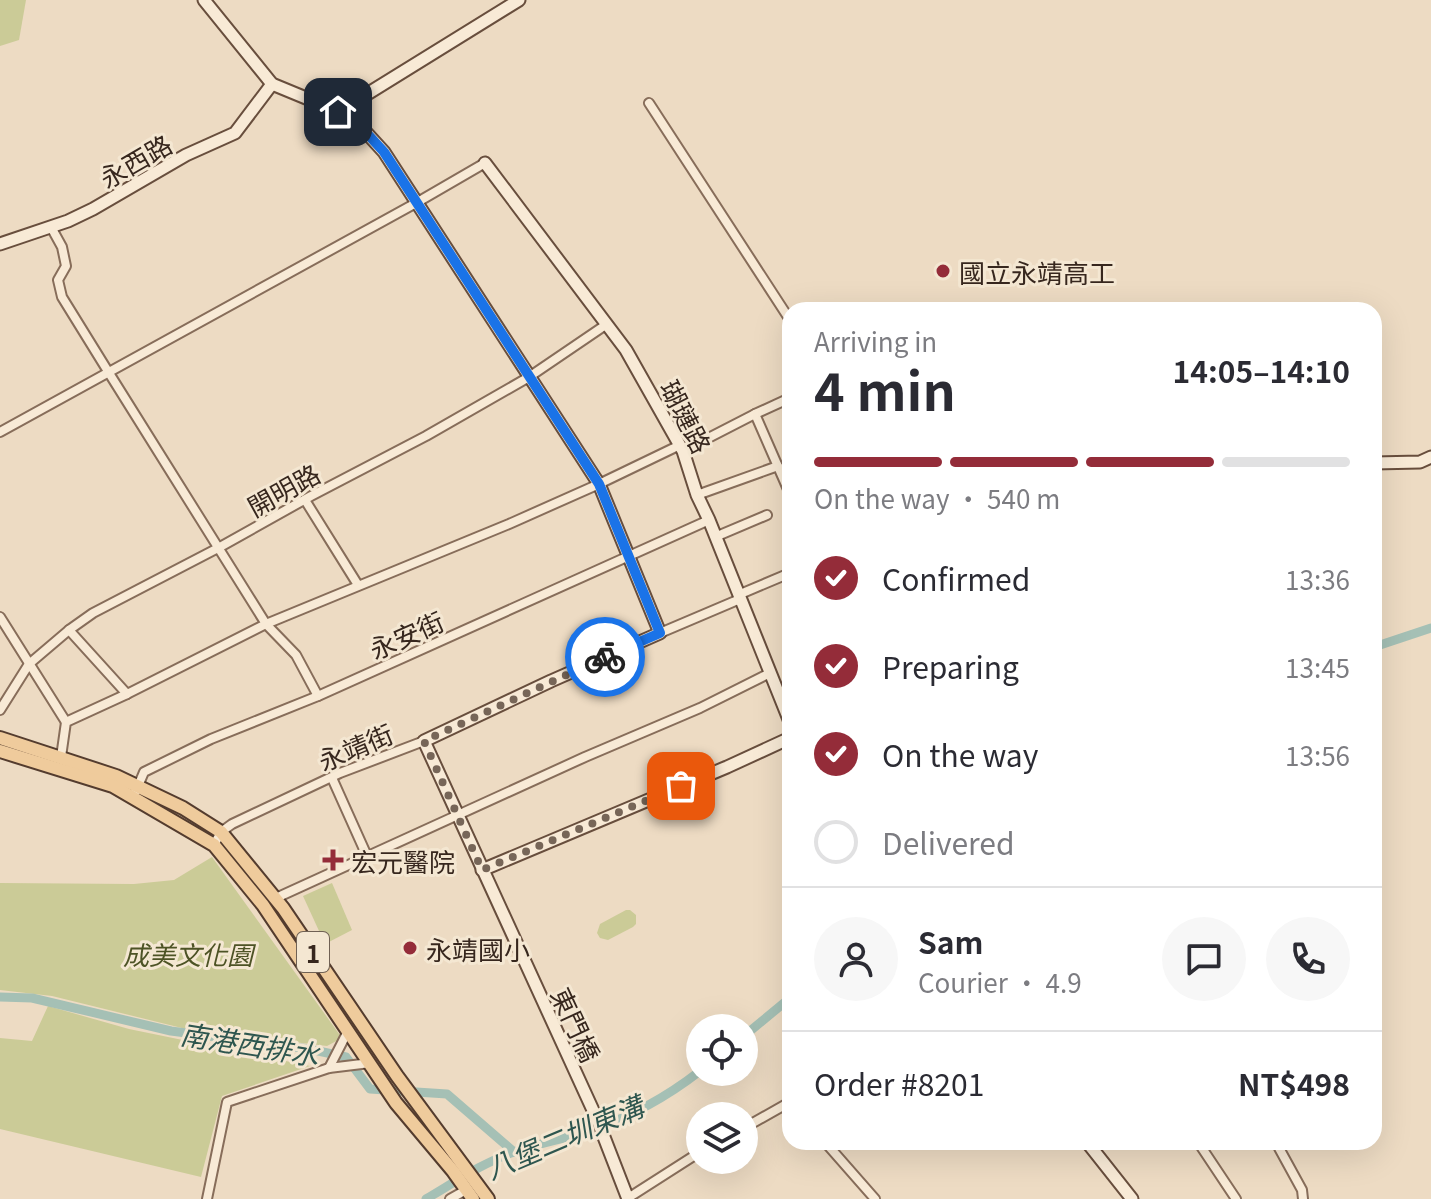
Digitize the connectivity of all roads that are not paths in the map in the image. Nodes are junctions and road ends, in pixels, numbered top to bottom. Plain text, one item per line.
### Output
1 (204, 0) edge
2 (519, 0) edge
3 (272, 84) junction
4 (649, 103) dead end
5 (338, 112) junction
6 (485, 163) joint
7 (416, 203) junction
8 (51, 227) junction
9 (0, 244) edge
10 (782, 308) edge
11 (607, 324) junction
12 (109, 373) junction
13 (529, 377) junction
14 (782, 402) edge
15 (755, 414) junction
16 (0, 432) edge
17 (682, 448) junction
18 (1431, 457) edge
19 (1382, 463) edge
20 (778, 466) junction
21 (782, 475) edge
22 (599, 484) junction
23 (697, 495) junction
24 (305, 500) junction
25 (767, 515) dead end
26 (709, 520) junction
27 (715, 537) junction
28 (220, 547) junction
29 (629, 555) junction
30 (782, 577) edge
31 (358, 585) junction
32 (739, 597) junction
33 (0, 617) edge
34 (266, 624) junction
35 (69, 630) junction
36 (660, 633) junction
37 (29, 664) junction
38 (770, 673) junction
39 (127, 694) junction
40 (318, 696) junction
41 (782, 702) edge
42 (0, 710) edge
43 (66, 722) junction
44 (0, 738) edge
45 (424, 741) junction
46 (782, 742) edge
47 (0, 751) edge
48 (61, 757) junction
49 (332, 778) junction
50 (136, 792) junction
51 (457, 814) junction
52 (221, 832) junction
53 (214, 845) junction
54 (367, 856) junction
55 (482, 870) junction
56 (276, 898) junction
57 (348, 1031) junction
58 (370, 1063) junction
59 (329, 1068) junction
60 (782, 1107) edge
61 (758, 1120) edge
62 (832, 1150) edge
63 (1093, 1150) edge
64 (1203, 1150) edge
65 (1280, 1150) edge
66 (686, 1161) edge
67 (459, 1168) junction
68 (472, 1191) edge
69 (628, 1198) edge
70 (207, 1199) edge
71 (450, 1199) edge
72 (488, 1199) edge
73 (875, 1199) edge
74 (1132, 1199) edge
75 (1236, 1199) edge
76 (1303, 1199) edge

1 - 3 street
2 - 5 street
3 - 5 street
3 - 8 street, 永西路
4 - 10 street
5 - 7 street
6 - 7 street
6 - 11 street, 瑚璉路
7 - 12 street
7 - 13 street
8 - 9 street, 永西路
8 - 12 street
11 - 13 street, 開明路
11 - 17 street, 瑚璉路
12 - 16 street
12 - 28 street
13 - 22 street
13 - 24 street, 開明路
14 - 15 street
15 - 17 street
15 - 20 street
17 - 22 street
17 - 23 street, 瑚璉路
18 - 19 street
20 - 21 street
20 - 23 street
22 - 29 street
22 - 31 street
23 - 26 street, 瑚璉路
24 - 28 street, 開明路
24 - 31 street
25 - 27 street
26 - 27 street, 瑚璉路
26 - 29 street, 永安街
27 - 32 street, 瑚璉路
28 - 34 street
28 - 35 street, 開明路
29 - 36 street
29 - 40 street, 永安街
30 - 32 street, 永靖街
31 - 34 street
32 - 36 street, 永靖街
32 - 38 street, 瑚璉路
33 - 37 street
34 - 39 street
34 - 40 street
35 - 37 street, 開明路
35 - 39 street
36 - 45 street, 永靖街
37 - 42 street, 開明路
37 - 43 street
38 - 41 street, 瑚璉路
38 - 51 street
39 - 43 street
40 - 50 street, 永安街
43 - 48 street
44 - 48 main road, 1
45 - 49 street, 永靖街
45 - 51 street, 東門橋
46 - 55 street
47 - 50 main road, 1
48 - 50 main road, 1
49 - 52 street, 永靖街
49 - 54 street
50 - 52 main road, 1
50 - 53 main road, 1
51 - 54 street
51 - 55 street, 東門橋
52 - 53 street
52 - 56 main road, 1
53 - 57 main road, 1
54 - 56 street
55 - 69 street, 東門橋
56 - 67 main road, 1
57 - 58 main road, 1
57 - 59 street
58 - 59 street
58 - 67 main road, 1
59 - 70 street
60 - 61 street
62 - 73 street
63 - 74 street
64 - 75 street
65 - 76 street
66 - 69 street
67 - 68 main road, 1
68 - 71 street
68 - 72 main road, 1

